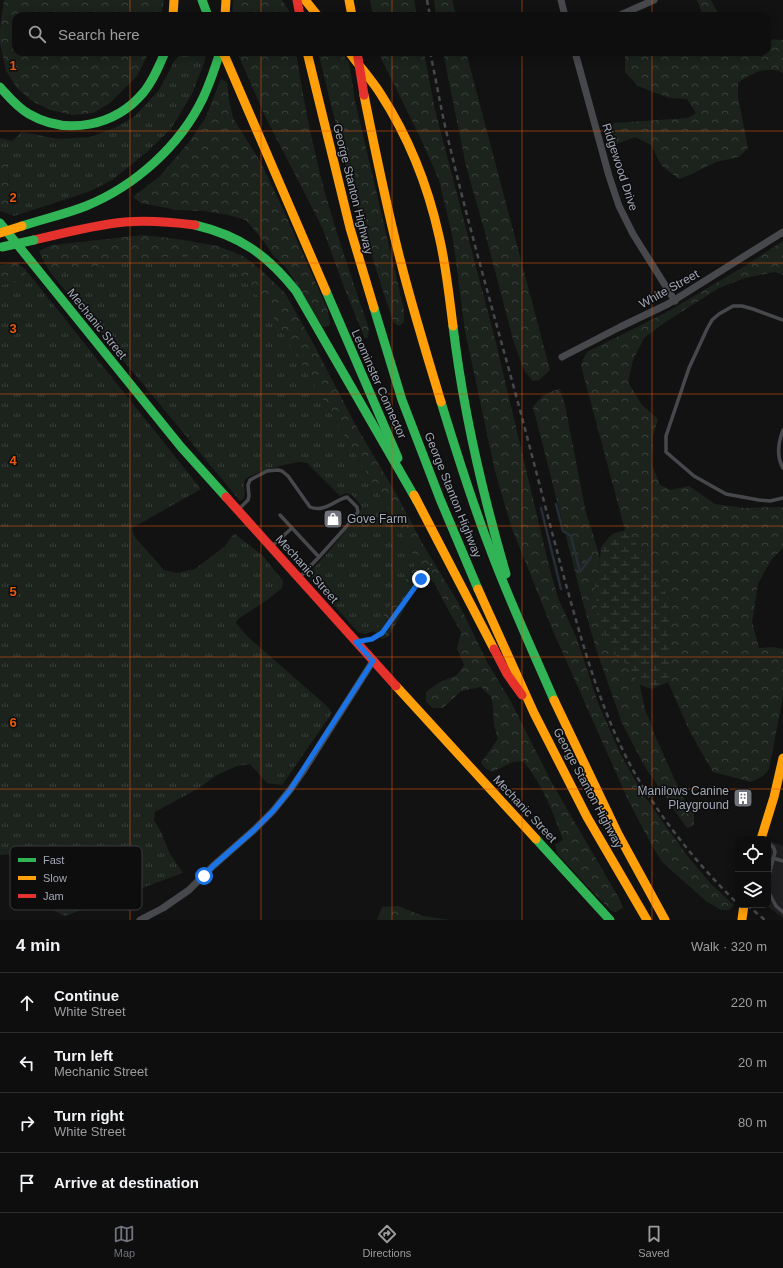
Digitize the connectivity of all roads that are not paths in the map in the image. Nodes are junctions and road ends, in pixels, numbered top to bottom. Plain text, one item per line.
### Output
1 (174, 0) edge
2 (202, 0) edge
3 (226, 0) edge
4 (297, 0) edge
5 (305, 0) edge
6 (561, 0) edge
7 (654, 0) edge
8 (173, 12) edge
9 (206, 12) edge
10 (225, 12) edge
11 (299, 12) edge
12 (315, 12) edge
13 (564, 12) edge
14 (627, 12) edge
15 (163, 56) edge
16 (219, 56) edge
17 (225, 56) edge
18 (308, 56) edge
19 (352, 56) edge
20 (359, 56) edge
21 (576, 56) edge
22 (0, 87) edge
23 (0, 223) edge
24 (783, 232) edge
25 (0, 233) edge
26 (1, 248) edge
27 (675, 300) junction
28 (783, 320) edge
29 (562, 357) dead end
30 (783, 430) edge
31 (783, 468) edge
32 (783, 498) edge
33 (417, 501) junction
34 (238, 510) junction
35 (280, 515) dead end
36 (292, 528) junction
37 (271, 547) junction
38 (319, 557) junction
39 (299, 578) junction
40 (519, 620) junction
41 (373, 661) junction
42 (534, 713) junction
43 (783, 758) edge
44 (783, 790) edge
45 (767, 821) junction
46 (762, 836) edge
47 (771, 845) edge
48 (773, 858) junction
49 (783, 861) edge
50 (637, 868) junction
51 (770, 872) edge
52 (771, 897) edge
53 (744, 908) edge
54 (783, 912) edge
55 (140, 920) edge
56 (610, 920) edge
57 (647, 920) edge
58 (665, 920) edge
59 (673, 920) edge
60 (742, 920) edge

1 - 8 main road
2 - 9 main road
3 - 10 main road
4 - 11 main road
5 - 12 main road
6 - 13 street
7 - 14 street
15 - 22 main road
16 - 25 main road, bridge
17 - 33 main road, Leominster Connector
18 - 42 main road, George Stanton Highway
19 - 40 main road
20 - 40 main road, George Stanton Highway, bridge
21 - 27 street, Ridgewood Drive
23 - 34 main road, Mechanic Street
24 - 27 street, White Street
26 - 33 main road, bridge
27 - 29 street, White Street
28 - 32 lane
30 - 31 lane
33 - 42 main road, Leominster Connector
34 - 37 main road, Mechanic Street
34 - 38 lane
35 - 36 lane
36 - 37 lane
36 - 38 lane
37 - 39 main road, Mechanic Street
38 - 39 lane
39 - 41 main road, Mechanic Street
40 - 50 main road, George Stanton Highway
41 - 55 street
41 - 56 main road, Mechanic Street
42 - 57 main road, George Stanton Highway
43 - 45 main road
44 - 45 main road
45 - 46 main road
47 - 48 lane
48 - 49 lane
48 - 51 lane
50 - 58 main road, George Stanton Highway
50 - 59 main road
52 - 54 lane
53 - 60 main road, bridge

